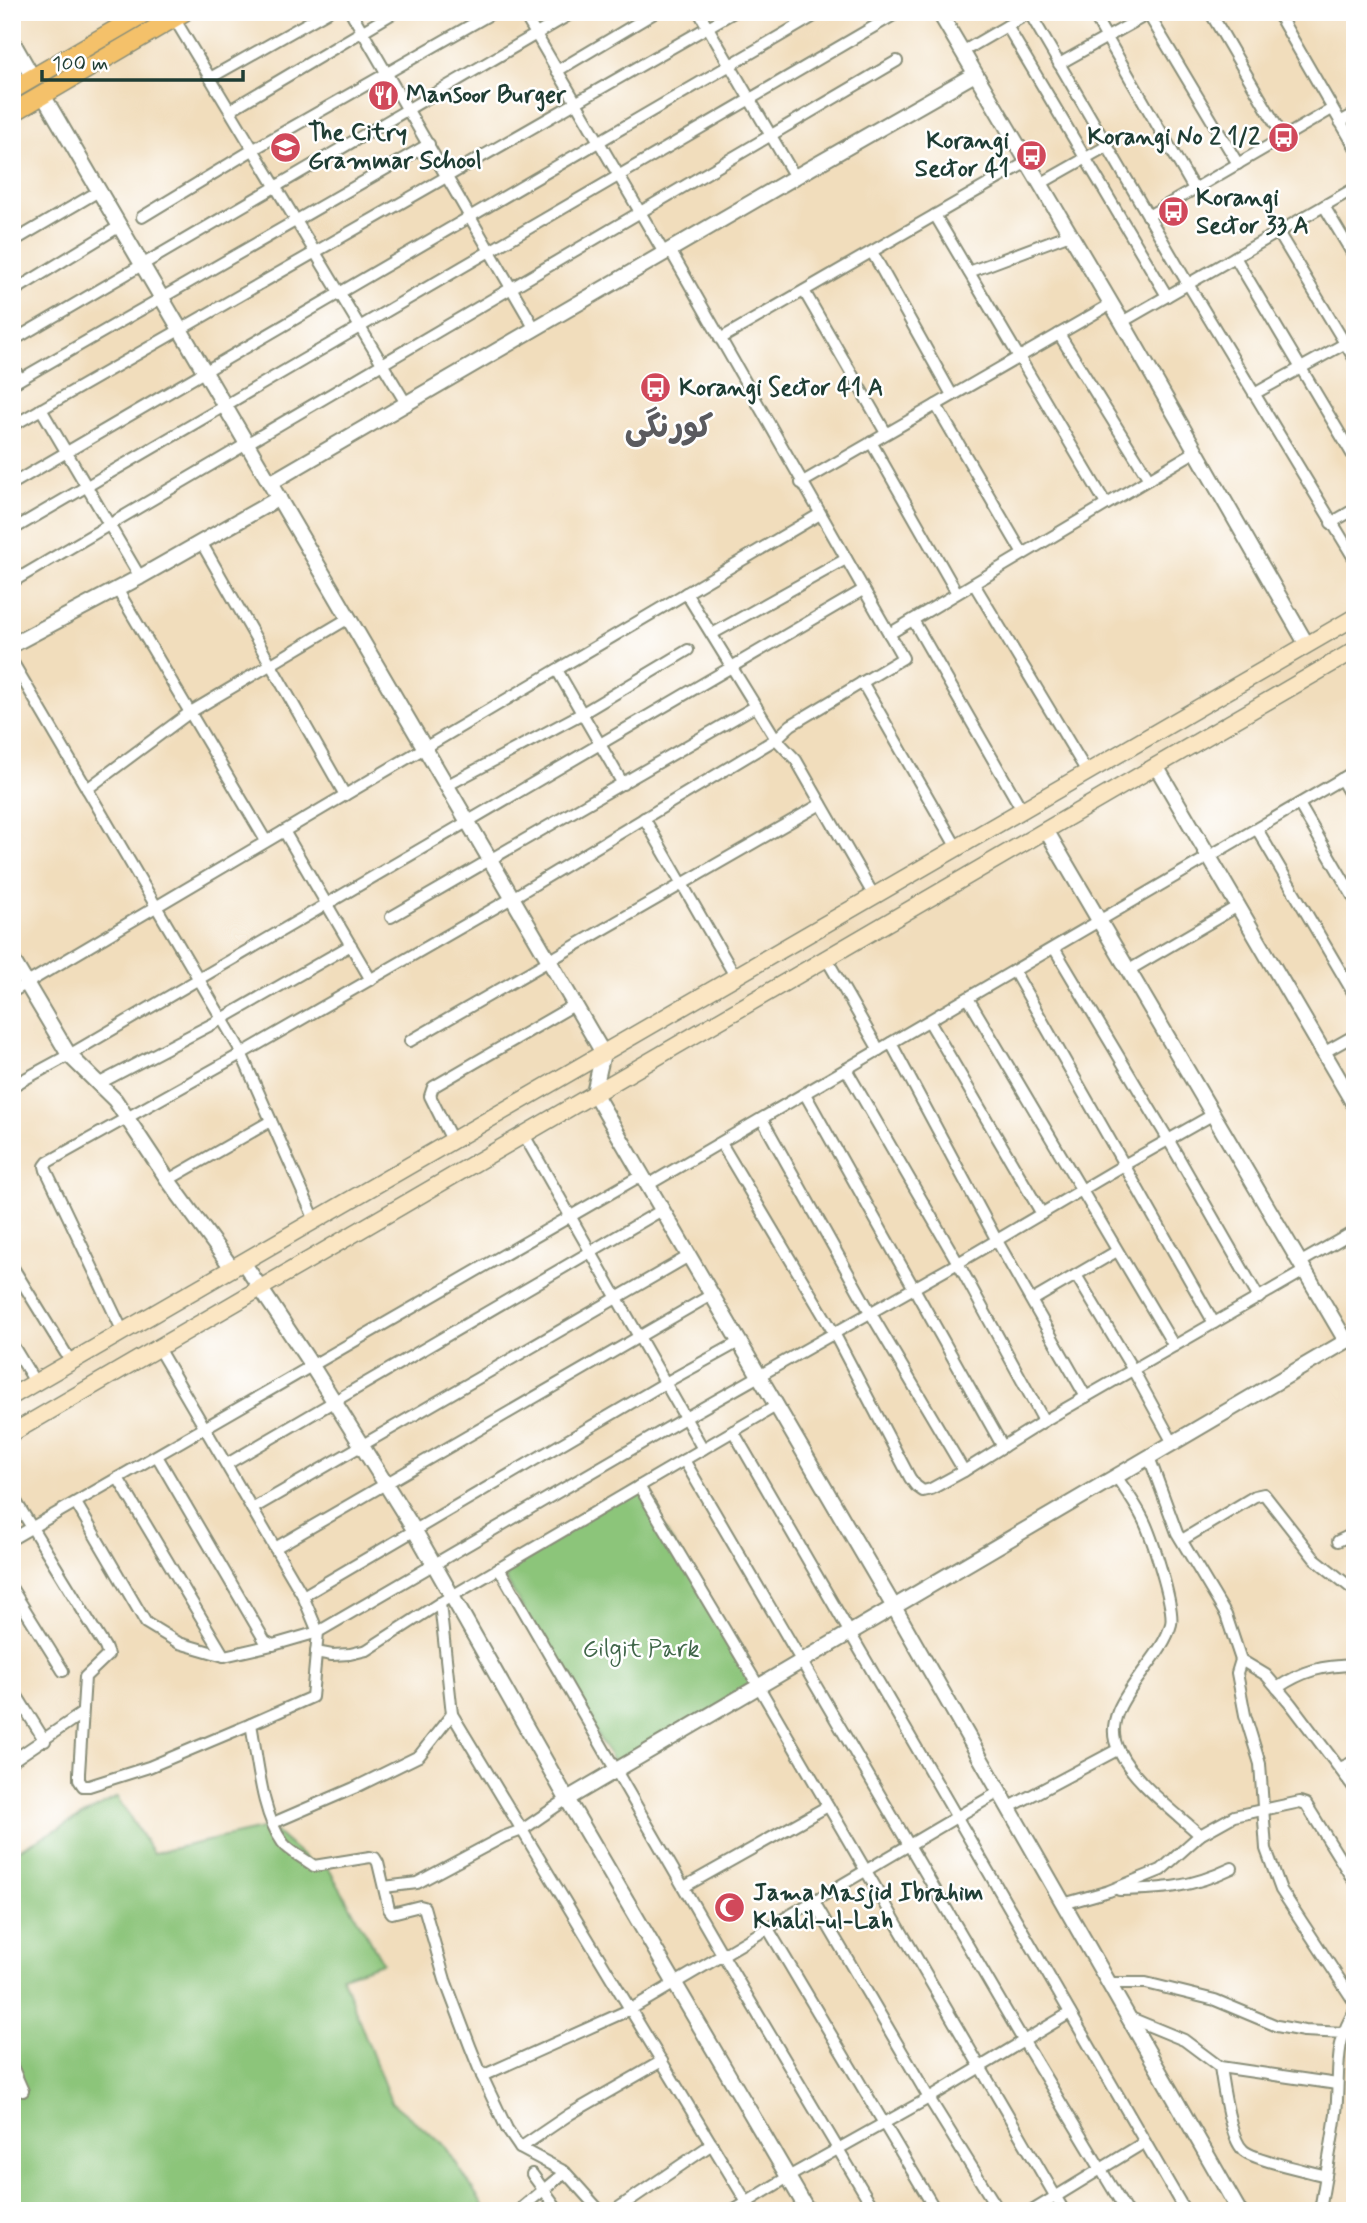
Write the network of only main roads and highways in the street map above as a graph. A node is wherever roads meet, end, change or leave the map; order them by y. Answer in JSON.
{"nodes":[{"id":1,"x":146,"y":12,"type":"edge"},
{"id":2,"x":179,"y":15,"type":"edge"},
{"id":3,"x":12,"y":90,"type":"edge"},
{"id":4,"x":12,"y":113,"type":"edge"},
{"id":5,"x":1355,"y":617,"type":"edge"},
{"id":6,"x":1355,"y":650,"type":"edge"},
{"id":7,"x":12,"y":1396,"type":"edge"},
{"id":8,"x":12,"y":1433,"type":"edge"}],
"edges":[{"from":1,"to":3,"type":"main road"},
{"from":2,"to":4,"type":"main road"},
{"from":5,"to":7,"type":"main road"},
{"from":6,"to":8,"type":"main road"}]}
